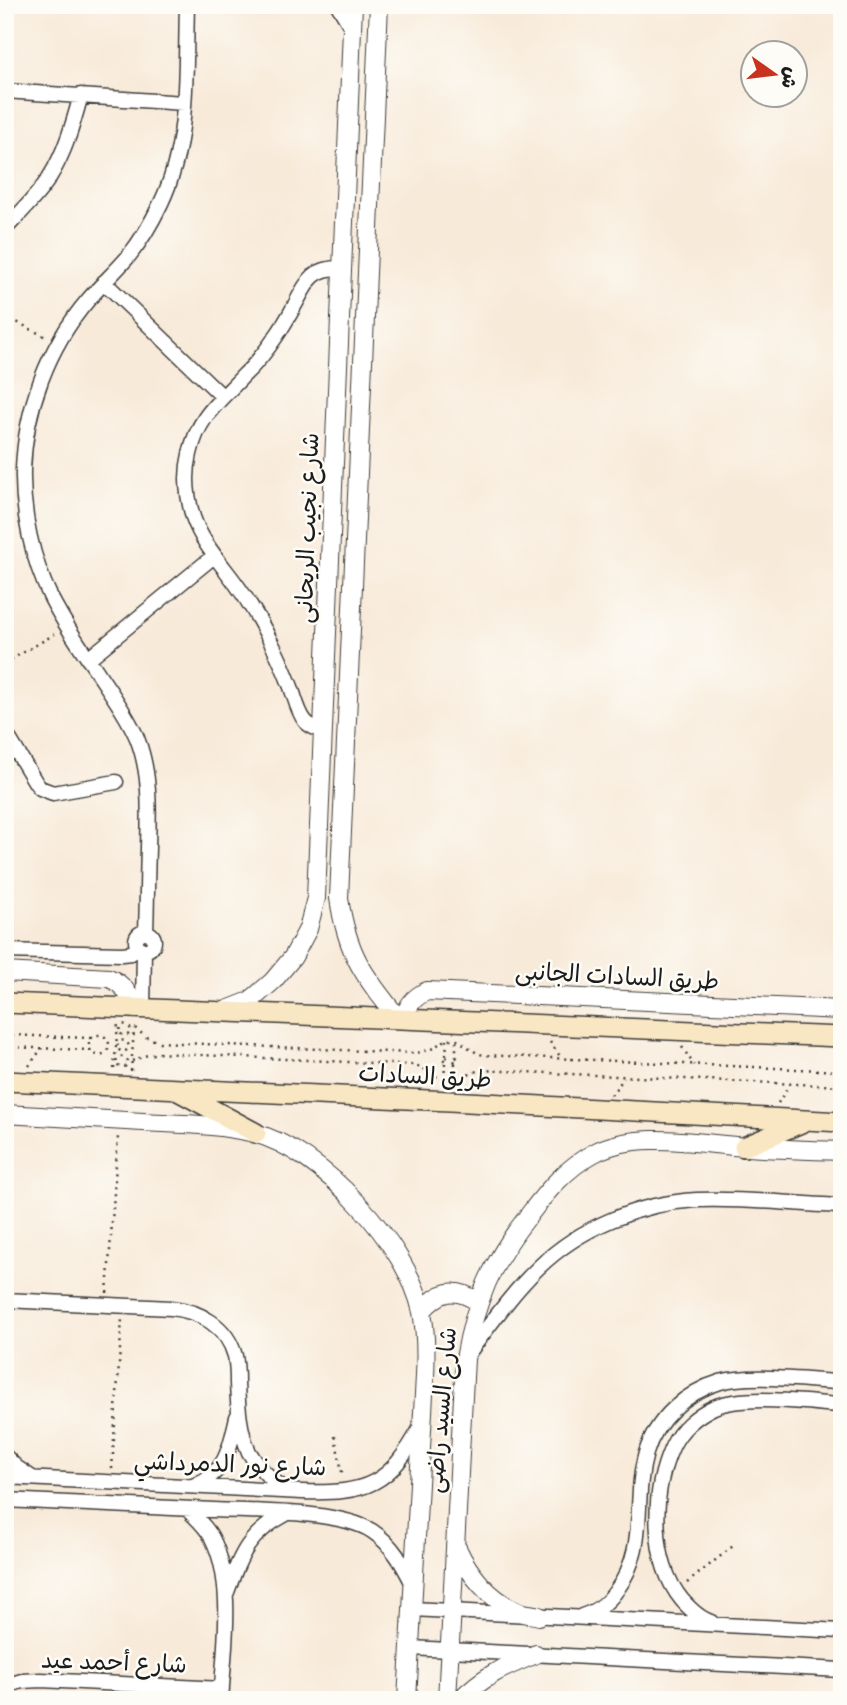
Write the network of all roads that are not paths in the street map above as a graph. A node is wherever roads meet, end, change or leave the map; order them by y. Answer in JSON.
{"nodes":[{"id":1,"x":187,"y":5,"type":"edge"},
{"id":2,"x":338,"y":5,"type":"edge"},
{"id":3,"x":353,"y":5,"type":"edge"},
{"id":4,"x":379,"y":5,"type":"edge"},
{"id":5,"x":352,"y":28,"type":"junction"},
{"id":6,"x":5,"y":91,"type":"edge"},
{"id":7,"x":81,"y":95,"type":"junction"},
{"id":8,"x":184,"y":103,"type":"junction"},
{"id":9,"x":5,"y":229,"type":"edge"},
{"id":10,"x":342,"y":268,"type":"junction"},
{"id":11,"x":104,"y":282,"type":"junction"},
{"id":12,"x":340,"y":328,"type":"junction"},
{"id":13,"x":364,"y":329,"type":"junction"},
{"id":14,"x":222,"y":396,"type":"junction"},
{"id":15,"x":214,"y":555,"type":"junction"},
{"id":16,"x":88,"y":659,"type":"junction"},
{"id":17,"x":323,"y":731,"type":"junction"},
{"id":18,"x":5,"y":732,"type":"edge"},
{"id":19,"x":116,"y":782,"type":"dead end"},
{"id":20,"x":316,"y":898,"type":"junction"},
{"id":21,"x":339,"y":898,"type":"junction"},
{"id":22,"x":141,"y":949,"type":"junction"},
{"id":23,"x":5,"y":951,"type":"edge"},
{"id":24,"x":5,"y":972,"type":"edge"},
{"id":25,"x":5,"y":1003,"type":"edge"},
{"id":26,"x":842,"y":1010,"type":"edge"},
{"id":27,"x":222,"y":1012,"type":"junction"},
{"id":28,"x":137,"y":1017,"type":"junction"},
{"id":29,"x":402,"y":1018,"type":"junction"},
{"id":30,"x":842,"y":1037,"type":"edge"},
{"id":31,"x":5,"y":1081,"type":"edge"},
{"id":32,"x":174,"y":1088,"type":"junction"},
{"id":33,"x":5,"y":1114,"type":"edge"},
{"id":34,"x":807,"y":1120,"type":"junction"},
{"id":35,"x":842,"y":1122,"type":"edge"},
{"id":36,"x":256,"y":1133,"type":"junction"},
{"id":37,"x":744,"y":1147,"type":"junction"},
{"id":38,"x":842,"y":1151,"type":"edge"},
{"id":39,"x":842,"y":1206,"type":"edge"},
{"id":40,"x":5,"y":1300,"type":"edge"},
{"id":41,"x":478,"y":1302,"type":"junction"},
{"id":42,"x":422,"y":1311,"type":"junction"},
{"id":43,"x":464,"y":1359,"type":"junction"},
{"id":44,"x":842,"y":1382,"type":"edge"},
{"id":45,"x":842,"y":1405,"type":"edge"},
{"id":46,"x":238,"y":1412,"type":"junction"},
{"id":47,"x":423,"y":1423,"type":"junction"},
{"id":48,"x":5,"y":1456,"type":"edge"},
{"id":49,"x":5,"y":1477,"type":"edge"},
{"id":50,"x":33,"y":1478,"type":"junction"},
{"id":51,"x":193,"y":1486,"type":"junction"},
{"id":52,"x":226,"y":1488,"type":"junction"},
{"id":53,"x":287,"y":1491,"type":"junction"},
{"id":54,"x":302,"y":1492,"type":"junction"},
{"id":55,"x":5,"y":1500,"type":"edge"},
{"id":56,"x":187,"y":1509,"type":"junction"},
{"id":57,"x":224,"y":1511,"type":"junction"},
{"id":58,"x":294,"y":1514,"type":"junction"},
{"id":59,"x":455,"y":1544,"type":"junction"},
{"id":60,"x":414,"y":1587,"type":"junction"},
{"id":61,"x":227,"y":1594,"type":"junction"},
{"id":62,"x":412,"y":1609,"type":"junction"},
{"id":63,"x":450,"y":1611,"type":"junction"},
{"id":64,"x":539,"y":1616,"type":"junction"},
{"id":65,"x":577,"y":1617,"type":"junction"},
{"id":66,"x":723,"y":1625,"type":"junction"},
{"id":67,"x":842,"y":1631,"type":"edge"},
{"id":68,"x":410,"y":1648,"type":"junction"},
{"id":69,"x":449,"y":1650,"type":"junction"},
{"id":70,"x":536,"y":1654,"type":"junction"},
{"id":71,"x":842,"y":1670,"type":"edge"},
{"id":72,"x":5,"y":1686,"type":"edge"},
{"id":73,"x":221,"y":1694,"type":"edge"},
{"id":74,"x":407,"y":1700,"type":"edge"},
{"id":75,"x":447,"y":1700,"type":"edge"},
{"id":76,"x":460,"y":1700,"type":"edge"}],
"edges":[{"from":1,"to":8,"type":"street"},
{"from":2,"to":5,"type":"street"},
{"from":3,"to":5,"type":"street","name":"شارع نجيب الريحانى"},
{"from":4,"to":13,"type":"street","name":"شارع نجيب الريحانى"},
{"from":5,"to":10,"type":"street","name":"شارع نجيب الريحانى"},
{"from":6,"to":7,"type":"street"},
{"from":7,"to":8,"type":"street"},
{"from":7,"to":9,"type":"street"},
{"from":8,"to":11,"type":"street"},
{"from":10,"to":12,"type":"street","name":"شارع نجيب الريحانى"},
{"from":10,"to":14,"type":"street"},
{"from":11,"to":14,"type":"street"},
{"from":11,"to":16,"type":"street"},
{"from":12,"to":13,"type":"street"},
{"from":12,"to":17,"type":"street","name":"شارع نجيب الريحانى"},
{"from":13,"to":21,"type":"street","name":"شارع نجيب الريحانى"},
{"from":14,"to":15,"type":"street"},
{"from":15,"to":16,"type":"street"},
{"from":15,"to":17,"type":"street"},
{"from":16,"to":22,"type":"street"},
{"from":17,"to":20,"type":"street","name":"شارع نجيب الريحانى"},
{"from":18,"to":19,"type":"street"},
{"from":20,"to":21,"type":"street"},
{"from":20,"to":27,"type":"street","name":"شارع نجيب الريحانى"},
{"from":21,"to":29,"type":"street","name":"شارع نجيب الريحانى"},
{"from":22,"to":23,"type":"street"},
{"from":22,"to":28,"type":"street"},
{"from":24,"to":28,"type":"street"},
{"from":25,"to":28,"type":"main road"},
{"from":26,"to":29,"type":"street","name":"طريق السادات الجانبى"},
{"from":27,"to":28,"type":"main road"},
{"from":27,"to":29,"type":"main road"},
{"from":29,"to":30,"type":"main road"},
{"from":31,"to":32,"type":"main road","name":"طريق السادات"},
{"from":32,"to":34,"type":"main road","name":"طريق السادات"},
{"from":32,"to":36,"type":"main road"},
{"from":33,"to":36,"type":"street"},
{"from":34,"to":35,"type":"main road","name":"طريق السادات"},
{"from":34,"to":37,"type":"main road"},
{"from":36,"to":42,"type":"street","name":"شارع السيد راضى"},
{"from":37,"to":38,"type":"street"},
{"from":37,"to":41,"type":"street","name":"شارع السيد راضى"},
{"from":39,"to":43,"type":"street"},
{"from":40,"to":46,"type":"street"},
{"from":41,"to":42,"type":"street"},
{"from":41,"to":43,"type":"street","name":"شارع السيد راضى"},
{"from":42,"to":47,"type":"street","name":"شارع السيد راضى"},
{"from":43,"to":59,"type":"street","name":"شارع السيد راضى"},
{"from":44,"to":65,"type":"street"},
{"from":45,"to":66,"type":"street"},
{"from":46,"to":51,"type":"street"},
{"from":46,"to":53,"type":"street"},
{"from":47,"to":54,"type":"street","name":"شارع نور الدمرداشي"},
{"from":47,"to":60,"type":"street","name":"شارع السيد راضى"},
{"from":48,"to":50,"type":"street"},
{"from":49,"to":50,"type":"street","name":"شارع نور الدمرداشي"},
{"from":50,"to":51,"type":"street","name":"شارع نور الدمرداشي"},
{"from":51,"to":52,"type":"street","name":"شارع نور الدمرداشي"},
{"from":52,"to":53,"type":"street","name":"شارع نور الدمرداشي"},
{"from":52,"to":57,"type":"street"},
{"from":53,"to":54,"type":"street","name":"شارع نور الدمرداشي"},
{"from":54,"to":58,"type":"street"},
{"from":55,"to":56,"type":"street","name":"شارع نور الدمرداشي"},
{"from":56,"to":57,"type":"street","name":"شارع نور الدمرداشي"},
{"from":56,"to":61,"type":"street"},
{"from":57,"to":58,"type":"street","name":"شارع نور الدمرداشي"},
{"from":58,"to":60,"type":"street","name":"شارع نور الدمرداشي"},
{"from":58,"to":61,"type":"street"},
{"from":59,"to":63,"type":"street","name":"شارع السيد راضى"},
{"from":59,"to":64,"type":"street"},
{"from":60,"to":62,"type":"street","name":"شارع السيد راضى"},
{"from":61,"to":73,"type":"street"},
{"from":62,"to":63,"type":"street"},
{"from":62,"to":68,"type":"street","name":"شارع السيد راضى"},
{"from":63,"to":64,"type":"street"},
{"from":63,"to":69,"type":"street","name":"شارع السيد راضى"},
{"from":64,"to":65,"type":"street"},
{"from":65,"to":66,"type":"street"},
{"from":66,"to":67,"type":"street"},
{"from":68,"to":69,"type":"street"},
{"from":68,"to":74,"type":"street","name":"شارع السيد راضى"},
{"from":69,"to":70,"type":"street"},
{"from":69,"to":75,"type":"street","name":"شارع السيد راضى"},
{"from":70,"to":71,"type":"street"},
{"from":70,"to":76,"type":"street"},
{"from":72,"to":73,"type":"street","name":"شارع أحمد عيد"}]}
